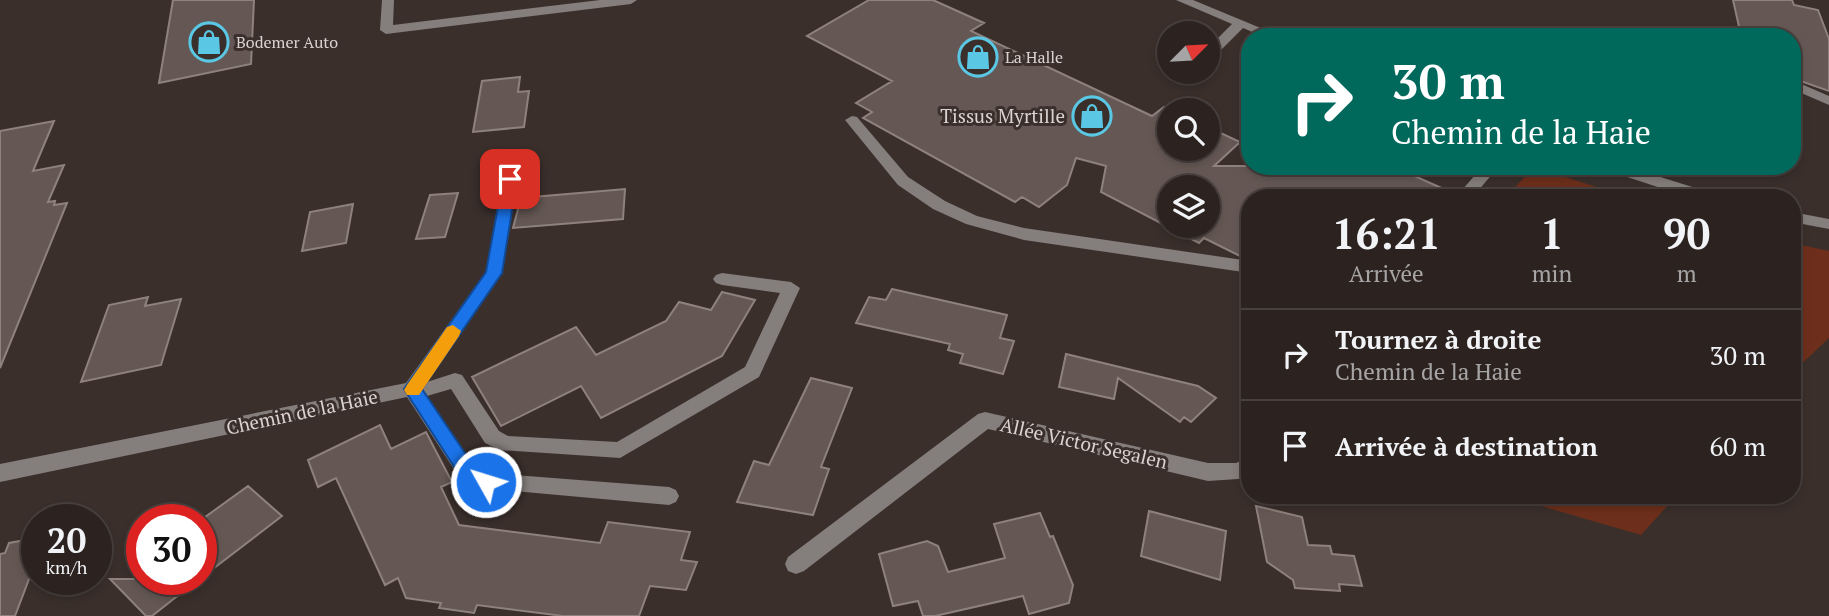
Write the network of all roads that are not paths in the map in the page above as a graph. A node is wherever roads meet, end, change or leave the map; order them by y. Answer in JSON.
{"nodes":[{"id":1,"x":388,"y":0,"type":"edge"},
{"id":2,"x":631,"y":0,"type":"edge"},
{"id":3,"x":1182,"y":0,"type":"edge"},
{"id":4,"x":1241,"y":23,"type":"junction"},
{"id":5,"x":1254,"y":28,"type":"edge"},
{"id":6,"x":1220,"y":43,"type":"edge"},
{"id":7,"x":1801,"y":88,"type":"edge"},
{"id":8,"x":1829,"y":101,"type":"edge"},
{"id":9,"x":852,"y":120,"type":"dead end"},
{"id":10,"x":1484,"y":175,"type":"edge"},
{"id":11,"x":1636,"y":175,"type":"edge"},
{"id":12,"x":510,"y":179,"type":"dead end"},
{"id":13,"x":1471,"y":189,"type":"edge"},
{"id":14,"x":1681,"y":189,"type":"edge"},
{"id":15,"x":1801,"y":219,"type":"edge"},
{"id":16,"x":1829,"y":225,"type":"edge"},
{"id":17,"x":1241,"y":266,"type":"edge"},
{"id":18,"x":722,"y":279,"type":"dead end"},
{"id":19,"x":414,"y":391,"type":"junction"},
{"id":20,"x":1241,"y":470,"type":"edge"},
{"id":21,"x":0,"y":473,"type":"edge"},
{"id":22,"x":669,"y":496,"type":"dead end"},
{"id":23,"x":796,"y":564,"type":"dead end"}],
"edges":[{"from":1,"to":2,"type":"street"},
{"from":3,"to":4,"type":"street"},
{"from":4,"to":5,"type":"street"},
{"from":4,"to":6,"type":"street"},
{"from":7,"to":8,"type":"street"},
{"from":9,"to":17,"type":"street"},
{"from":10,"to":13,"type":"street"},
{"from":11,"to":14,"type":"street"},
{"from":12,"to":19,"type":"street"},
{"from":15,"to":16,"type":"street"},
{"from":18,"to":19,"type":"street","name":"Chemin de la Haie"},
{"from":19,"to":21,"type":"street","name":"Chemin de la Haie"},
{"from":19,"to":22,"type":"street"},
{"from":20,"to":23,"type":"street","name":"Allée Victor Segalen"}]}
